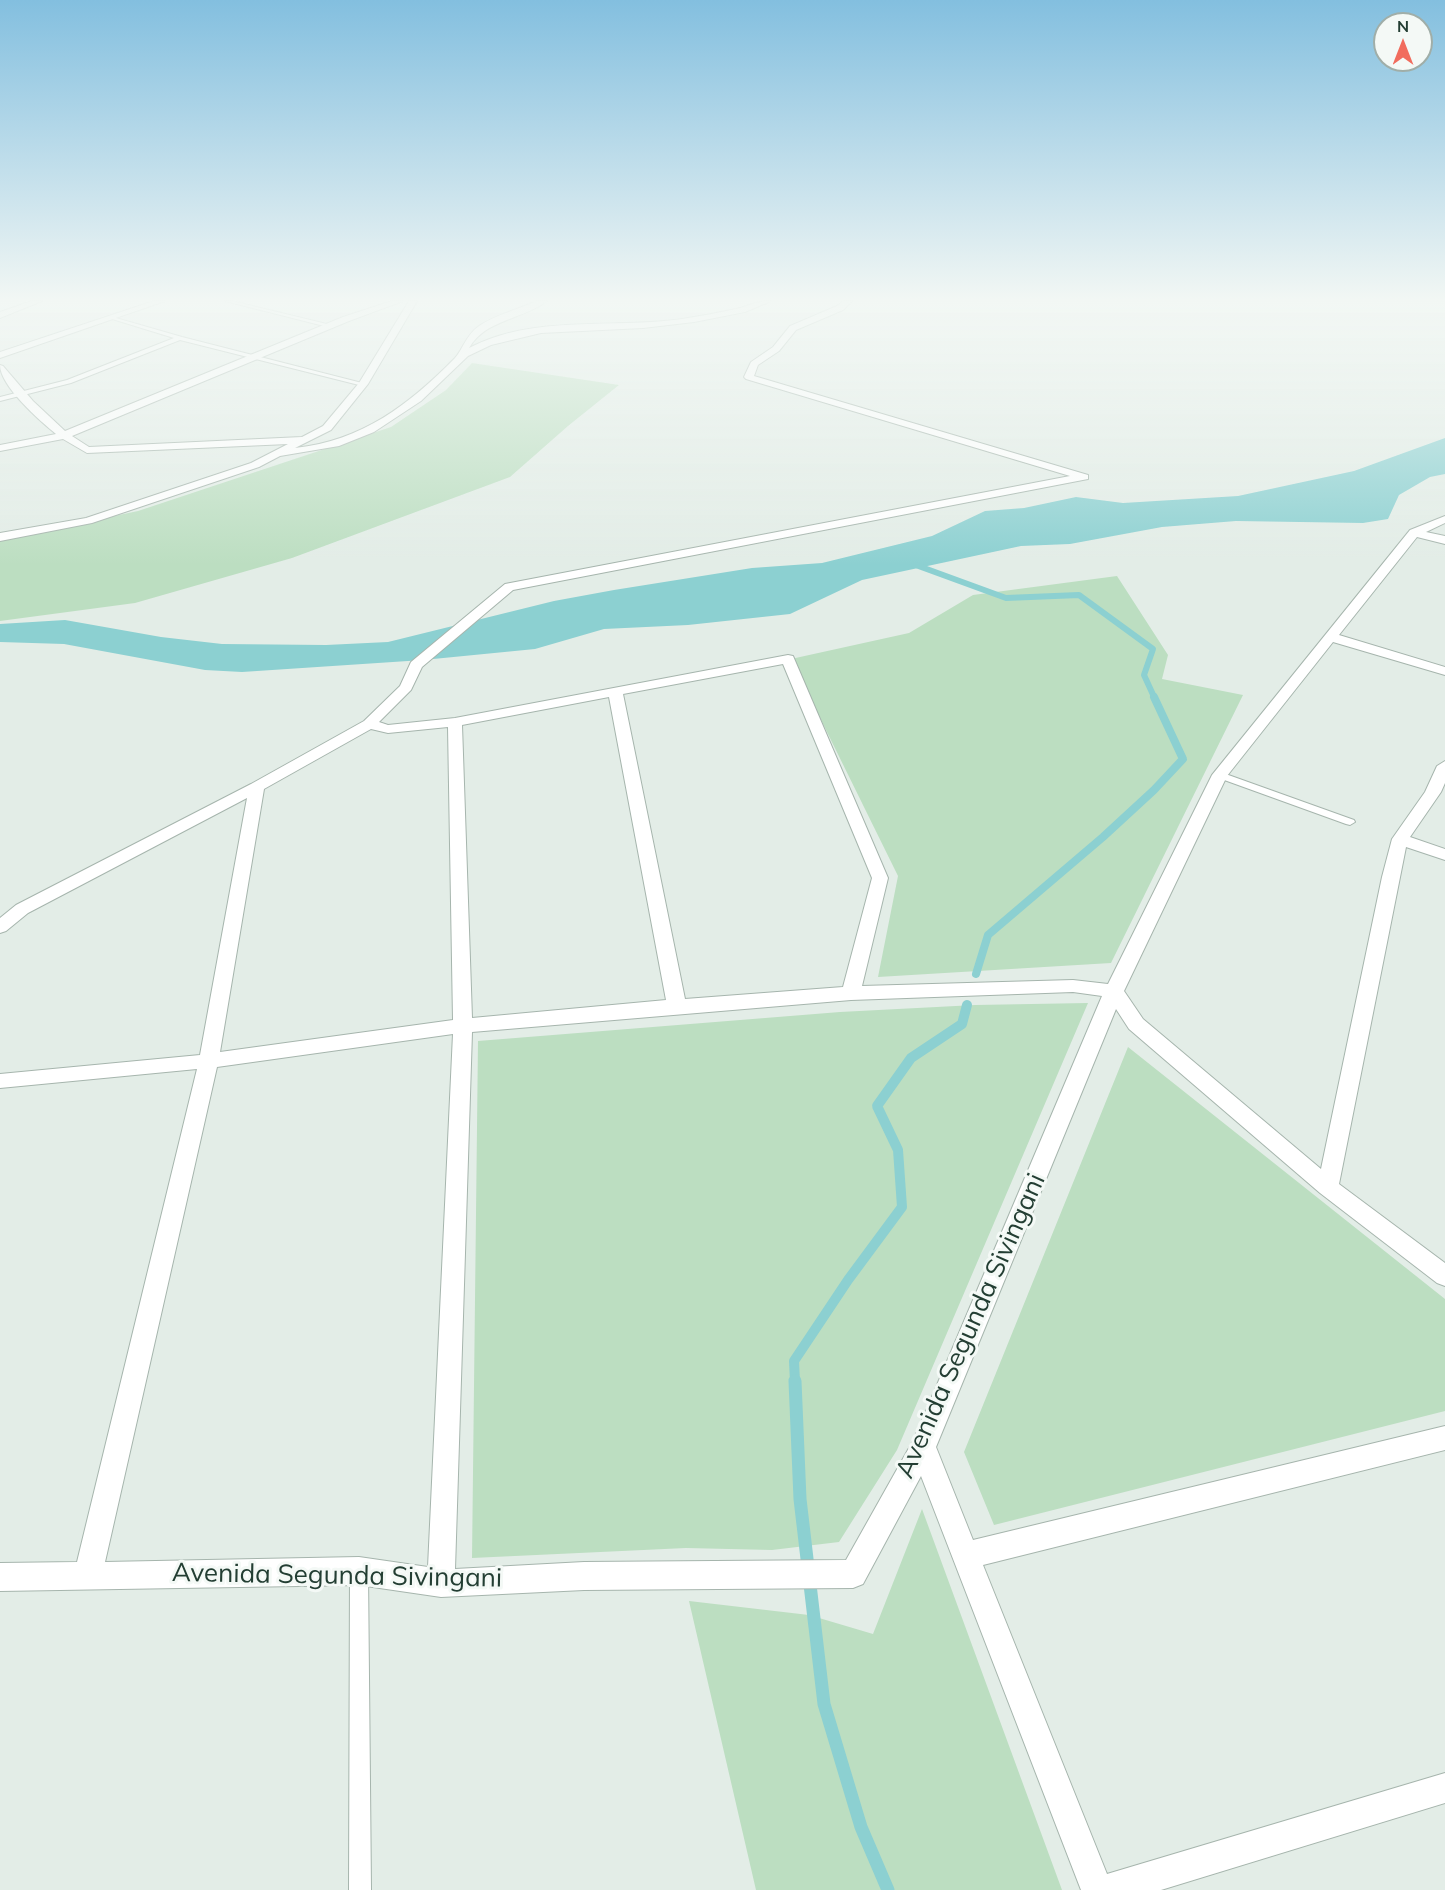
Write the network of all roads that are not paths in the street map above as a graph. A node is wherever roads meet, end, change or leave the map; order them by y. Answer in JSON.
{"nodes":[{"id":1,"x":17,"y":389,"type":"edge"},
{"id":2,"x":41,"y":389,"type":"edge"},
{"id":3,"x":177,"y":389,"type":"edge"},
{"id":4,"x":359,"y":389,"type":"edge"},
{"id":5,"x":427,"y":389,"type":"edge"},
{"id":6,"x":790,"y":389,"type":"edge"},
{"id":7,"x":22,"y":396,"type":"junction"},
{"id":8,"x":0,"y":399,"type":"edge"},
{"id":9,"x":62,"y":436,"type":"junction"},
{"id":10,"x":307,"y":439,"type":"junction"},
{"id":11,"x":0,"y":448,"type":"edge"},
{"id":12,"x":280,"y":453,"type":"junction"},
{"id":13,"x":1445,"y":519,"type":"edge"},
{"id":14,"x":1414,"y":533,"type":"junction"},
{"id":15,"x":0,"y":537,"type":"edge"},
{"id":16,"x":1445,"y":540,"type":"edge"},
{"id":17,"x":1330,"y":637,"type":"junction"},
{"id":18,"x":1445,"y":671,"type":"edge"},
{"id":19,"x":615,"y":690,"type":"junction"},
{"id":20,"x":455,"y":722,"type":"junction"},
{"id":21,"x":369,"y":724,"type":"junction"},
{"id":22,"x":1445,"y":766,"type":"edge"},
{"id":23,"x":1220,"y":775,"type":"junction"},
{"id":24,"x":256,"y":787,"type":"junction"},
{"id":25,"x":1350,"y":822,"type":"dead end"},
{"id":26,"x":1400,"y":839,"type":"junction"},
{"id":27,"x":1445,"y":855,"type":"edge"},
{"id":28,"x":0,"y":927,"type":"edge"},
{"id":29,"x":1114,"y":991,"type":"junction"},
{"id":30,"x":851,"y":993,"type":"junction"},
{"id":31,"x":677,"y":1006,"type":"junction"},
{"id":32,"x":463,"y":1026,"type":"junction"},
{"id":33,"x":209,"y":1061,"type":"junction"},
{"id":34,"x":0,"y":1082,"type":"edge"},
{"id":35,"x":1328,"y":1187,"type":"junction"},
{"id":36,"x":1445,"y":1276,"type":"edge"},
{"id":37,"x":1445,"y":1438,"type":"edge"},
{"id":38,"x":923,"y":1448,"type":"junction"},
{"id":39,"x":964,"y":1556,"type":"junction"},
{"id":40,"x":358,"y":1571,"type":"junction"},
{"id":41,"x":88,"y":1574,"type":"junction"},
{"id":42,"x":0,"y":1577,"type":"edge"},
{"id":43,"x":441,"y":1583,"type":"junction"},
{"id":44,"x":1445,"y":1788,"type":"edge"},
{"id":45,"x":360,"y":1890,"type":"edge"},
{"id":46,"x":1097,"y":1890,"type":"edge"},
{"id":47,"x":1108,"y":1890,"type":"edge"}],
"edges":[{"from":1,"to":7,"type":"street"},
{"from":2,"to":7,"type":"lane"},
{"from":3,"to":9,"type":"street"},
{"from":4,"to":10,"type":"street"},
{"from":5,"to":12,"type":"street"},
{"from":6,"to":21,"type":"street"},
{"from":7,"to":8,"type":"lane"},
{"from":7,"to":9,"type":"street"},
{"from":9,"to":10,"type":"street"},
{"from":9,"to":11,"type":"street"},
{"from":10,"to":12,"type":"street"},
{"from":12,"to":15,"type":"street"},
{"from":13,"to":14,"type":"street","name":"Avenida Segunda Sivingani"},
{"from":14,"to":16,"type":"street"},
{"from":14,"to":17,"type":"street","name":"Avenida Segunda Sivingani"},
{"from":17,"to":18,"type":"street"},
{"from":17,"to":23,"type":"street","name":"Avenida Segunda Sivingani"},
{"from":19,"to":20,"type":"street"},
{"from":19,"to":30,"type":"street"},
{"from":19,"to":31,"type":"street"},
{"from":20,"to":21,"type":"street"},
{"from":20,"to":32,"type":"street"},
{"from":21,"to":24,"type":"street"},
{"from":22,"to":26,"type":"street"},
{"from":23,"to":25,"type":"lane"},
{"from":23,"to":29,"type":"street","name":"Avenida Segunda Sivingani"},
{"from":24,"to":28,"type":"street"},
{"from":24,"to":33,"type":"street"},
{"from":26,"to":27,"type":"street"},
{"from":26,"to":35,"type":"street"},
{"from":29,"to":30,"type":"street"},
{"from":29,"to":35,"type":"street"},
{"from":29,"to":38,"type":"street","name":"Avenida Segunda Sivingani"},
{"from":30,"to":31,"type":"street"},
{"from":31,"to":32,"type":"street"},
{"from":32,"to":33,"type":"street"},
{"from":32,"to":43,"type":"street"},
{"from":33,"to":34,"type":"street"},
{"from":33,"to":41,"type":"street"},
{"from":35,"to":36,"type":"street"},
{"from":37,"to":39,"type":"street"},
{"from":38,"to":39,"type":"street"},
{"from":38,"to":43,"type":"street","name":"Avenida Segunda Sivingani"},
{"from":39,"to":46,"type":"street"},
{"from":40,"to":41,"type":"street","name":"Avenida Segunda Sivingani"},
{"from":40,"to":43,"type":"street","name":"Avenida Segunda Sivingani"},
{"from":40,"to":45,"type":"lane"},
{"from":41,"to":42,"type":"street","name":"Avenida Segunda Sivingani"},
{"from":44,"to":47,"type":"street"}]}
